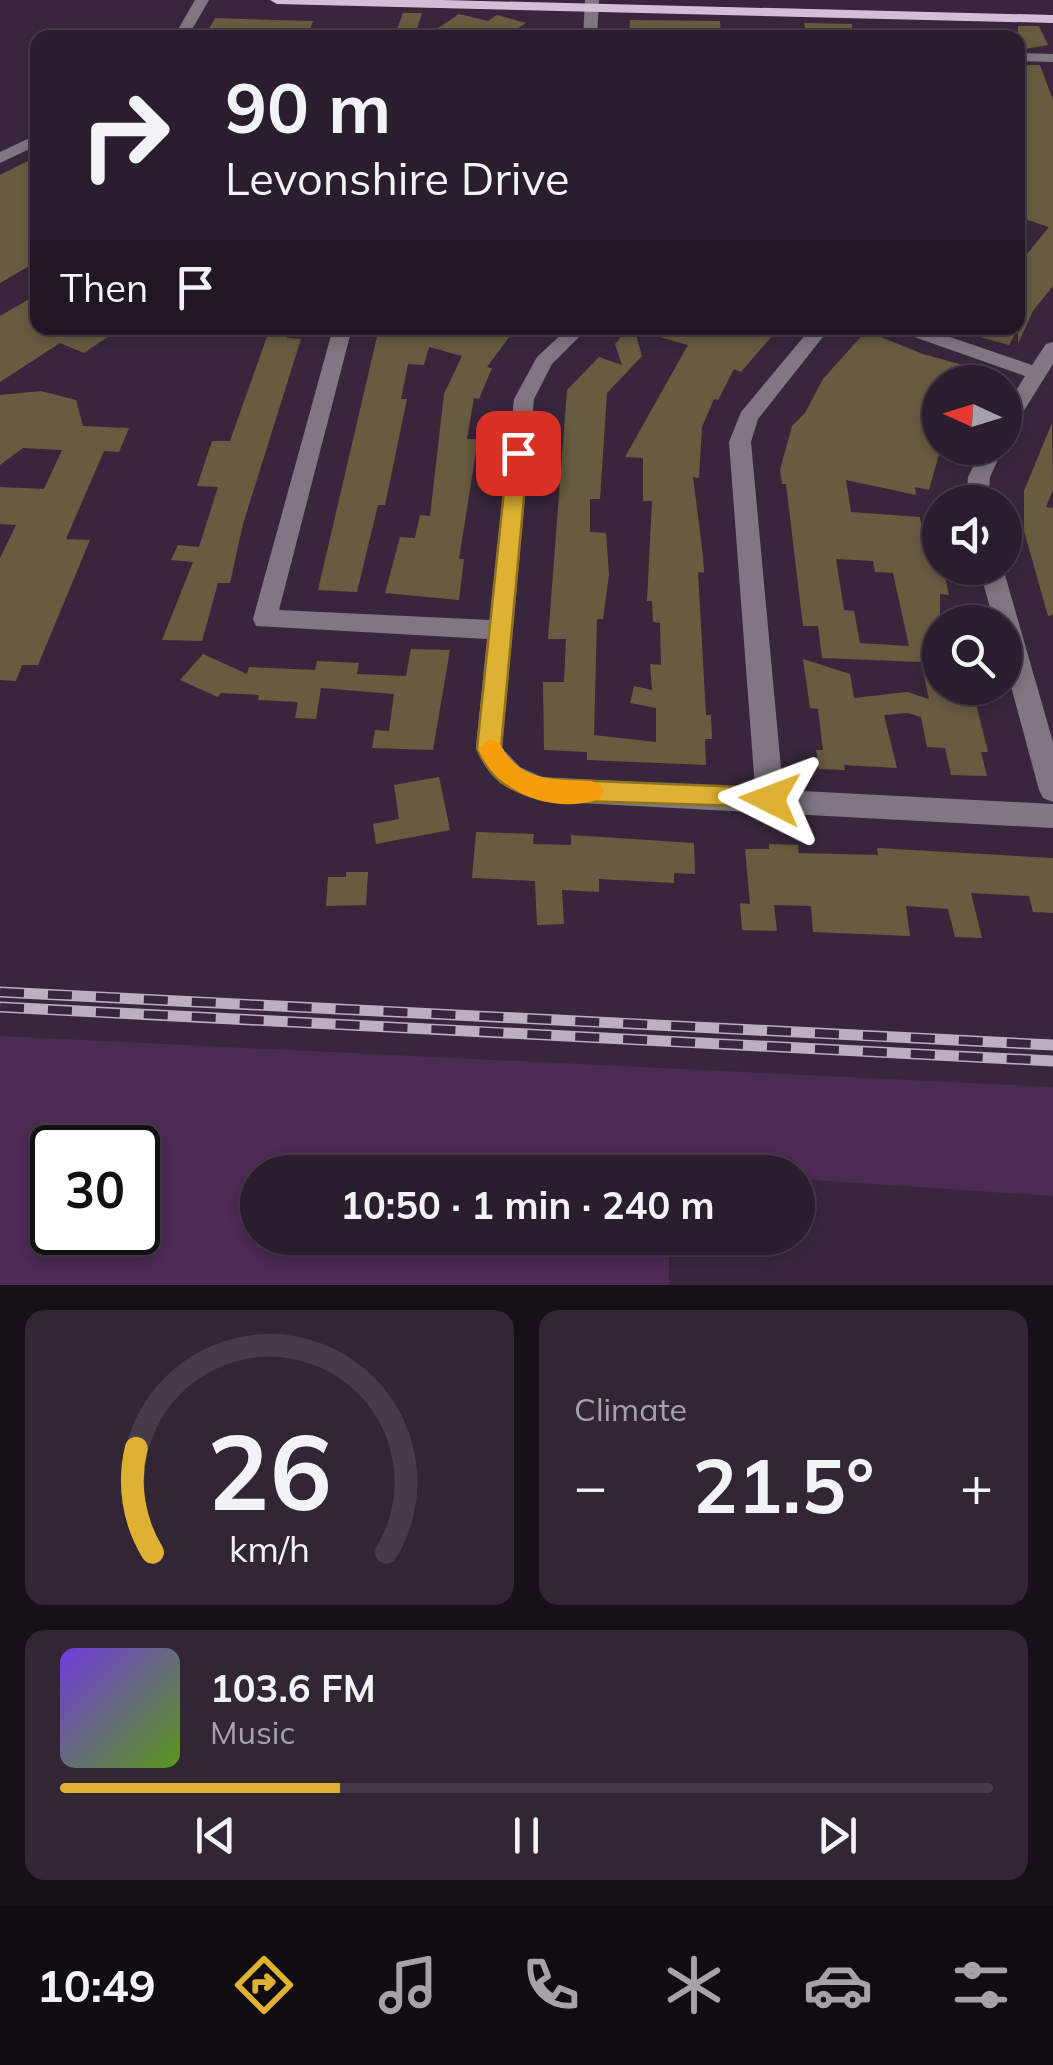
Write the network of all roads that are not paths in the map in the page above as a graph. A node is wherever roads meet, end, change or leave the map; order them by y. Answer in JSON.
{"nodes":[{"id":1,"x":202,"y":0,"type":"edge"},
{"id":2,"x":278,"y":0,"type":"edge"},
{"id":3,"x":321,"y":0,"type":"edge"},
{"id":4,"x":718,"y":0,"type":"edge"},
{"id":5,"x":592,"y":4,"type":"edge"},
{"id":6,"x":745,"y":6,"type":"edge"},
{"id":7,"x":1053,"y":8,"type":"edge"},
{"id":8,"x":878,"y":9,"type":"junction"},
{"id":9,"x":1053,"y":19,"type":"edge"},
{"id":10,"x":185,"y":30,"type":"edge"},
{"id":11,"x":590,"y":30,"type":"edge"},
{"id":12,"x":1025,"y":57,"type":"edge"},
{"id":13,"x":1053,"y":58,"type":"edge"},
{"id":14,"x":30,"y":143,"type":"edge"},
{"id":15,"x":0,"y":158,"type":"edge"},
{"id":16,"x":340,"y":335,"type":"edge"},
{"id":17,"x":572,"y":335,"type":"edge"},
{"id":18,"x":815,"y":335,"type":"edge"},
{"id":19,"x":927,"y":335,"type":"edge"},
{"id":20,"x":1053,"y":348,"type":"edge"},
{"id":21,"x":1036,"y":373,"type":"junction"},
{"id":22,"x":1022,"y":396,"type":"edge"},
{"id":23,"x":996,"y":585,"type":"edge"},
{"id":24,"x":501,"y":630,"type":"junction"},
{"id":25,"x":1053,"y":790,"type":"edge"},
{"id":26,"x":770,"y":799,"type":"junction"},
{"id":27,"x":1053,"y":816,"type":"edge"}],
"edges":[{"from":1,"to":10,"type":"street"},
{"from":2,"to":3,"type":"main road"},
{"from":3,"to":5,"type":"main road"},
{"from":4,"to":6,"type":"main road"},
{"from":5,"to":6,"type":"main road"},
{"from":5,"to":11,"type":"street"},
{"from":6,"to":8,"type":"main road"},
{"from":7,"to":8,"type":"main road"},
{"from":8,"to":9,"type":"main road"},
{"from":12,"to":13,"type":"street"},
{"from":14,"to":15,"type":"street"},
{"from":16,"to":24,"type":"street"},
{"from":17,"to":24,"type":"street"},
{"from":18,"to":26,"type":"street"},
{"from":19,"to":21,"type":"street"},
{"from":20,"to":21,"type":"street"},
{"from":21,"to":22,"type":"street"},
{"from":23,"to":25,"type":"street"},
{"from":24,"to":26,"type":"street"},
{"from":26,"to":27,"type":"street"}]}
